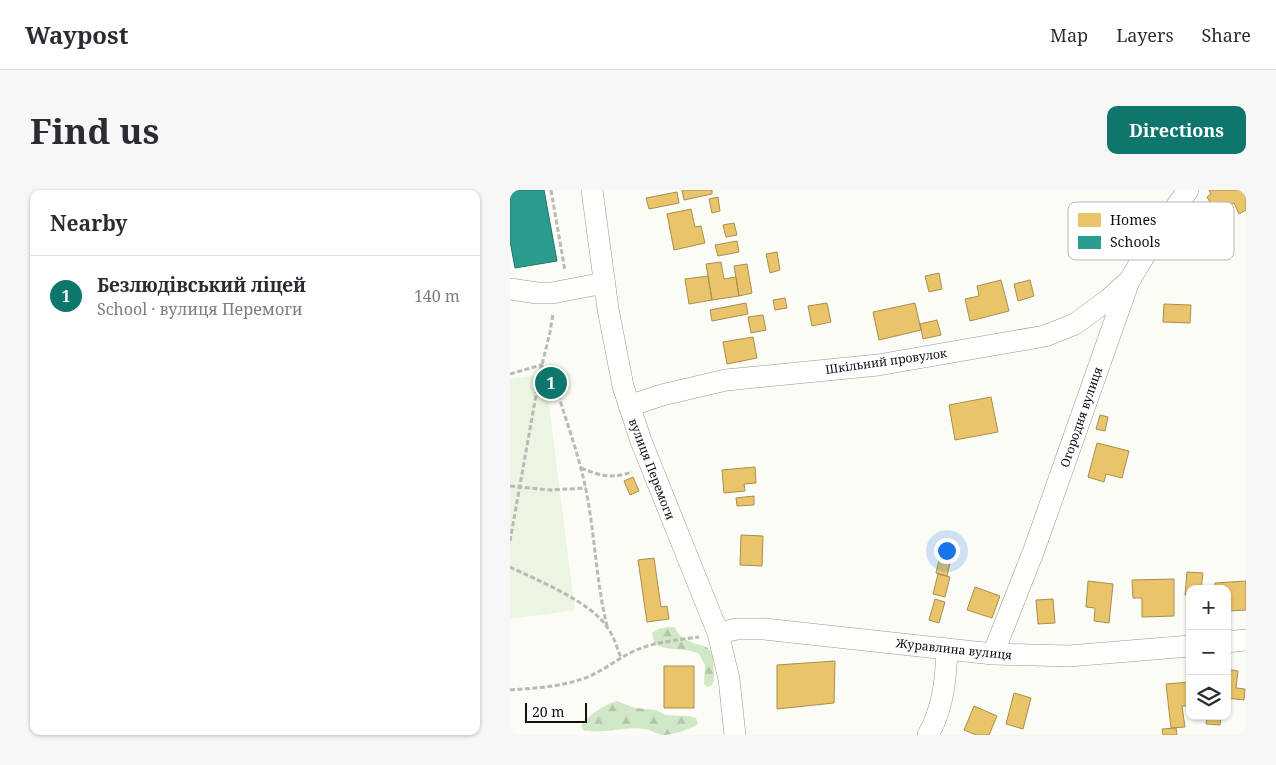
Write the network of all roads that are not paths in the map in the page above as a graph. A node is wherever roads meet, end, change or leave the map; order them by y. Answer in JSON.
{"nodes":[{"id":1,"x":592,"y":190,"type":"edge"},
{"id":2,"x":1188,"y":190,"type":"edge"},
{"id":3,"x":1179,"y":202,"type":"edge"},
{"id":4,"x":1141,"y":260,"type":"edge"},
{"id":5,"x":1128,"y":281,"type":"junction"},
{"id":6,"x":604,"y":283,"type":"junction"},
{"id":7,"x":510,"y":289,"type":"edge"},
{"id":8,"x":629,"y":406,"type":"junction"},
{"id":9,"x":718,"y":633,"type":"junction"},
{"id":10,"x":1246,"y":640,"type":"edge"},
{"id":11,"x":1231,"y":642,"type":"edge"},
{"id":12,"x":1186,"y":646,"type":"edge"},
{"id":13,"x":947,"y":649,"type":"junction"},
{"id":14,"x":993,"y":654,"type":"junction"},
{"id":15,"x":732,"y":734,"type":"edge"},
{"id":16,"x":928,"y":735,"type":"edge"}],
"edges":[{"from":1,"to":6,"type":"street","name":"вулиця Перемоги"},
{"from":2,"to":3,"type":"street","name":"Огородня вулиця"},
{"from":4,"to":5,"type":"street","name":"Огородня вулиця"},
{"from":5,"to":8,"type":"street","name":"Шкільний провулок"},
{"from":5,"to":14,"type":"street","name":"Огородня вулиця"},
{"from":6,"to":7,"type":"street"},
{"from":6,"to":8,"type":"street","name":"вулиця Перемоги"},
{"from":8,"to":9,"type":"street","name":"вулиця Перемоги"},
{"from":9,"to":13,"type":"street","name":"Журавлина вулиця"},
{"from":9,"to":15,"type":"street","name":"вулиця Перемоги"},
{"from":10,"to":11,"type":"street"},
{"from":12,"to":14,"type":"street","name":"Журавлина вулиця"},
{"from":13,"to":14,"type":"street","name":"Журавлина вулиця"},
{"from":13,"to":16,"type":"street"}]}
